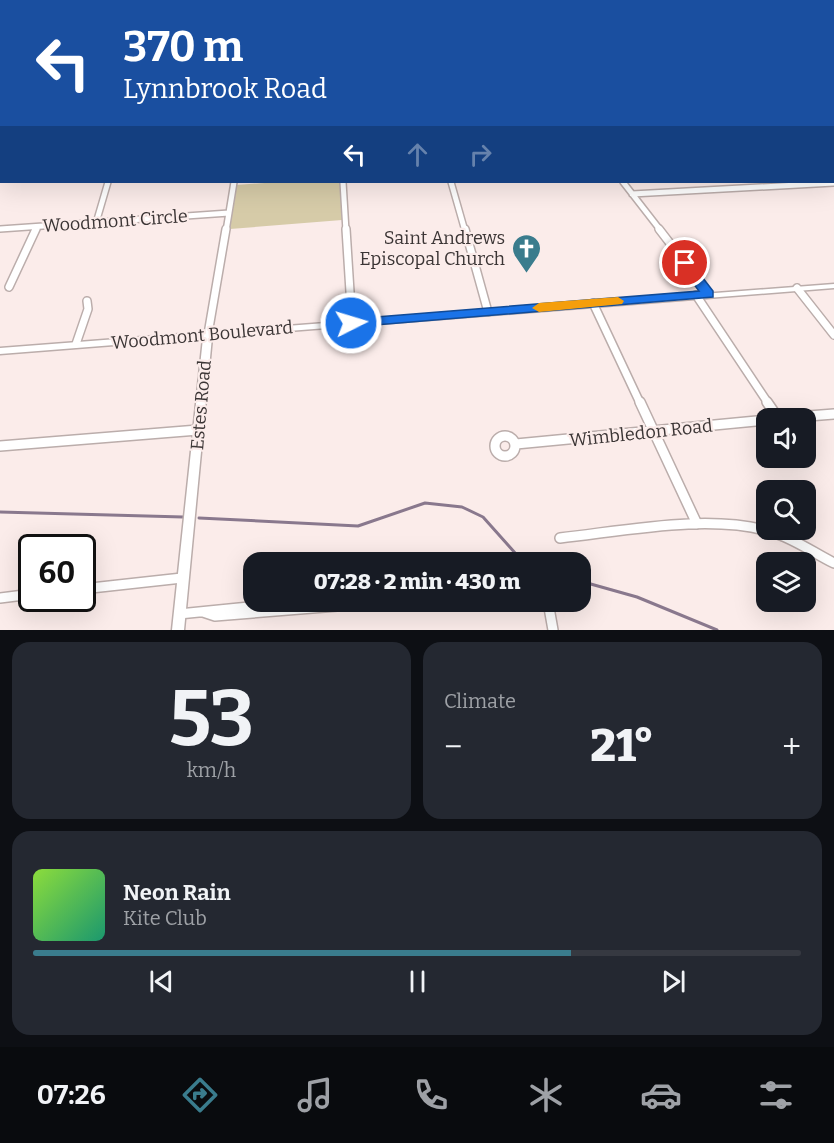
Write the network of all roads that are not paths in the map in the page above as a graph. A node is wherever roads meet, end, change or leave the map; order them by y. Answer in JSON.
{"nodes":[{"id":1,"x":108,"y":183,"type":"edge"},
{"id":2,"x":234,"y":183,"type":"edge"},
{"id":3,"x":343,"y":183,"type":"edge"},
{"id":4,"x":451,"y":183,"type":"edge"},
{"id":5,"x":624,"y":183,"type":"edge"},
{"id":6,"x":834,"y":183,"type":"edge"},
{"id":7,"x":632,"y":194,"type":"junction"},
{"id":8,"x":229,"y":213,"type":"junction"},
{"id":9,"x":96,"y":223,"type":"junction"},
{"id":10,"x":38,"y":226,"type":"junction"},
{"id":11,"x":0,"y":229,"type":"edge"},
{"id":12,"x":834,"y":286,"type":"edge"},
{"id":13,"x":9,"y":287,"type":"dead end"},
{"id":14,"x":797,"y":288,"type":"junction"},
{"id":15,"x":709,"y":294,"type":"junction"},
{"id":16,"x":696,"y":295,"type":"junction"},
{"id":17,"x":87,"y":301,"type":"dead end"},
{"id":18,"x":593,"y":303,"type":"junction"},
{"id":19,"x":488,"y":312,"type":"junction"},
{"id":20,"x":351,"y":323,"type":"junction"},
{"id":21,"x":208,"y":334,"type":"junction"},
{"id":22,"x":834,"y":335,"type":"edge"},
{"id":23,"x":76,"y":345,"type":"junction"},
{"id":24,"x":0,"y":351,"type":"edge"},
{"id":25,"x":771,"y":408,"type":"edge"},
{"id":26,"x":834,"y":414,"type":"edge"},
{"id":27,"x":816,"y":415,"type":"edge"},
{"id":28,"x":756,"y":421,"type":"edge"},
{"id":29,"x":198,"y":430,"type":"junction"},
{"id":30,"x":655,"y":432,"type":"junction"},
{"id":31,"x":516,"y":444,"type":"dead end"},
{"id":32,"x":0,"y":446,"type":"edge"},
{"id":33,"x":697,"y":524,"type":"junction"},
{"id":34,"x":560,"y":538,"type":"dead end"},
{"id":35,"x":834,"y":563,"type":"edge"},
{"id":36,"x":182,"y":578,"type":"junction"},
{"id":37,"x":96,"y":587,"type":"edge"},
{"id":38,"x":18,"y":596,"type":"edge"},
{"id":39,"x":0,"y":598,"type":"edge"},
{"id":40,"x":248,"y":612,"type":"edge"},
{"id":41,"x":551,"y":612,"type":"edge"},
{"id":42,"x":179,"y":614,"type":"junction"},
{"id":43,"x":178,"y":630,"type":"edge"},
{"id":44,"x":553,"y":630,"type":"edge"}],
"edges":[{"from":1,"to":9,"type":"street"},
{"from":2,"to":8,"type":"street","name":"Estes Road"},
{"from":3,"to":20,"type":"street"},
{"from":4,"to":19,"type":"street"},
{"from":5,"to":7,"type":"street"},
{"from":6,"to":7,"type":"street"},
{"from":7,"to":15,"type":"street"},
{"from":8,"to":9,"type":"street","name":"Woodmont Circle"},
{"from":8,"to":21,"type":"street","name":"Estes Road"},
{"from":9,"to":10,"type":"street","name":"Woodmont Circle"},
{"from":10,"to":11,"type":"street","name":"Woodmont Circle"},
{"from":10,"to":13,"type":"street"},
{"from":12,"to":14,"type":"main road","name":"Woodmont Boulevard"},
{"from":14,"to":15,"type":"main road","name":"Woodmont Boulevard"},
{"from":14,"to":22,"type":"street"},
{"from":15,"to":16,"type":"main road","name":"Woodmont Boulevard"},
{"from":16,"to":18,"type":"main road","name":"Woodmont Boulevard"},
{"from":16,"to":25,"type":"street"},
{"from":17,"to":23,"type":"street"},
{"from":18,"to":19,"type":"main road","name":"Woodmont Boulevard"},
{"from":18,"to":30,"type":"street"},
{"from":19,"to":20,"type":"main road","name":"Woodmont Boulevard"},
{"from":20,"to":21,"type":"main road","name":"Woodmont Boulevard"},
{"from":21,"to":23,"type":"main road","name":"Woodmont Boulevard"},
{"from":21,"to":29,"type":"main road","name":"Estes Road"},
{"from":23,"to":24,"type":"main road","name":"Woodmont Boulevard"},
{"from":26,"to":27,"type":"street"},
{"from":28,"to":30,"type":"street","name":"Wimbledon Road"},
{"from":29,"to":32,"type":"street"},
{"from":29,"to":36,"type":"main road","name":"Estes Road"},
{"from":30,"to":31,"type":"street","name":"Wimbledon Road"},
{"from":30,"to":33,"type":"street"},
{"from":33,"to":34,"type":"street"},
{"from":33,"to":35,"type":"street"},
{"from":36,"to":37,"type":"street"},
{"from":36,"to":42,"type":"main road","name":"Estes Road"},
{"from":38,"to":39,"type":"street"},
{"from":40,"to":42,"type":"street"},
{"from":41,"to":44,"type":"street"},
{"from":42,"to":43,"type":"main road","name":"Estes Road"}]}
